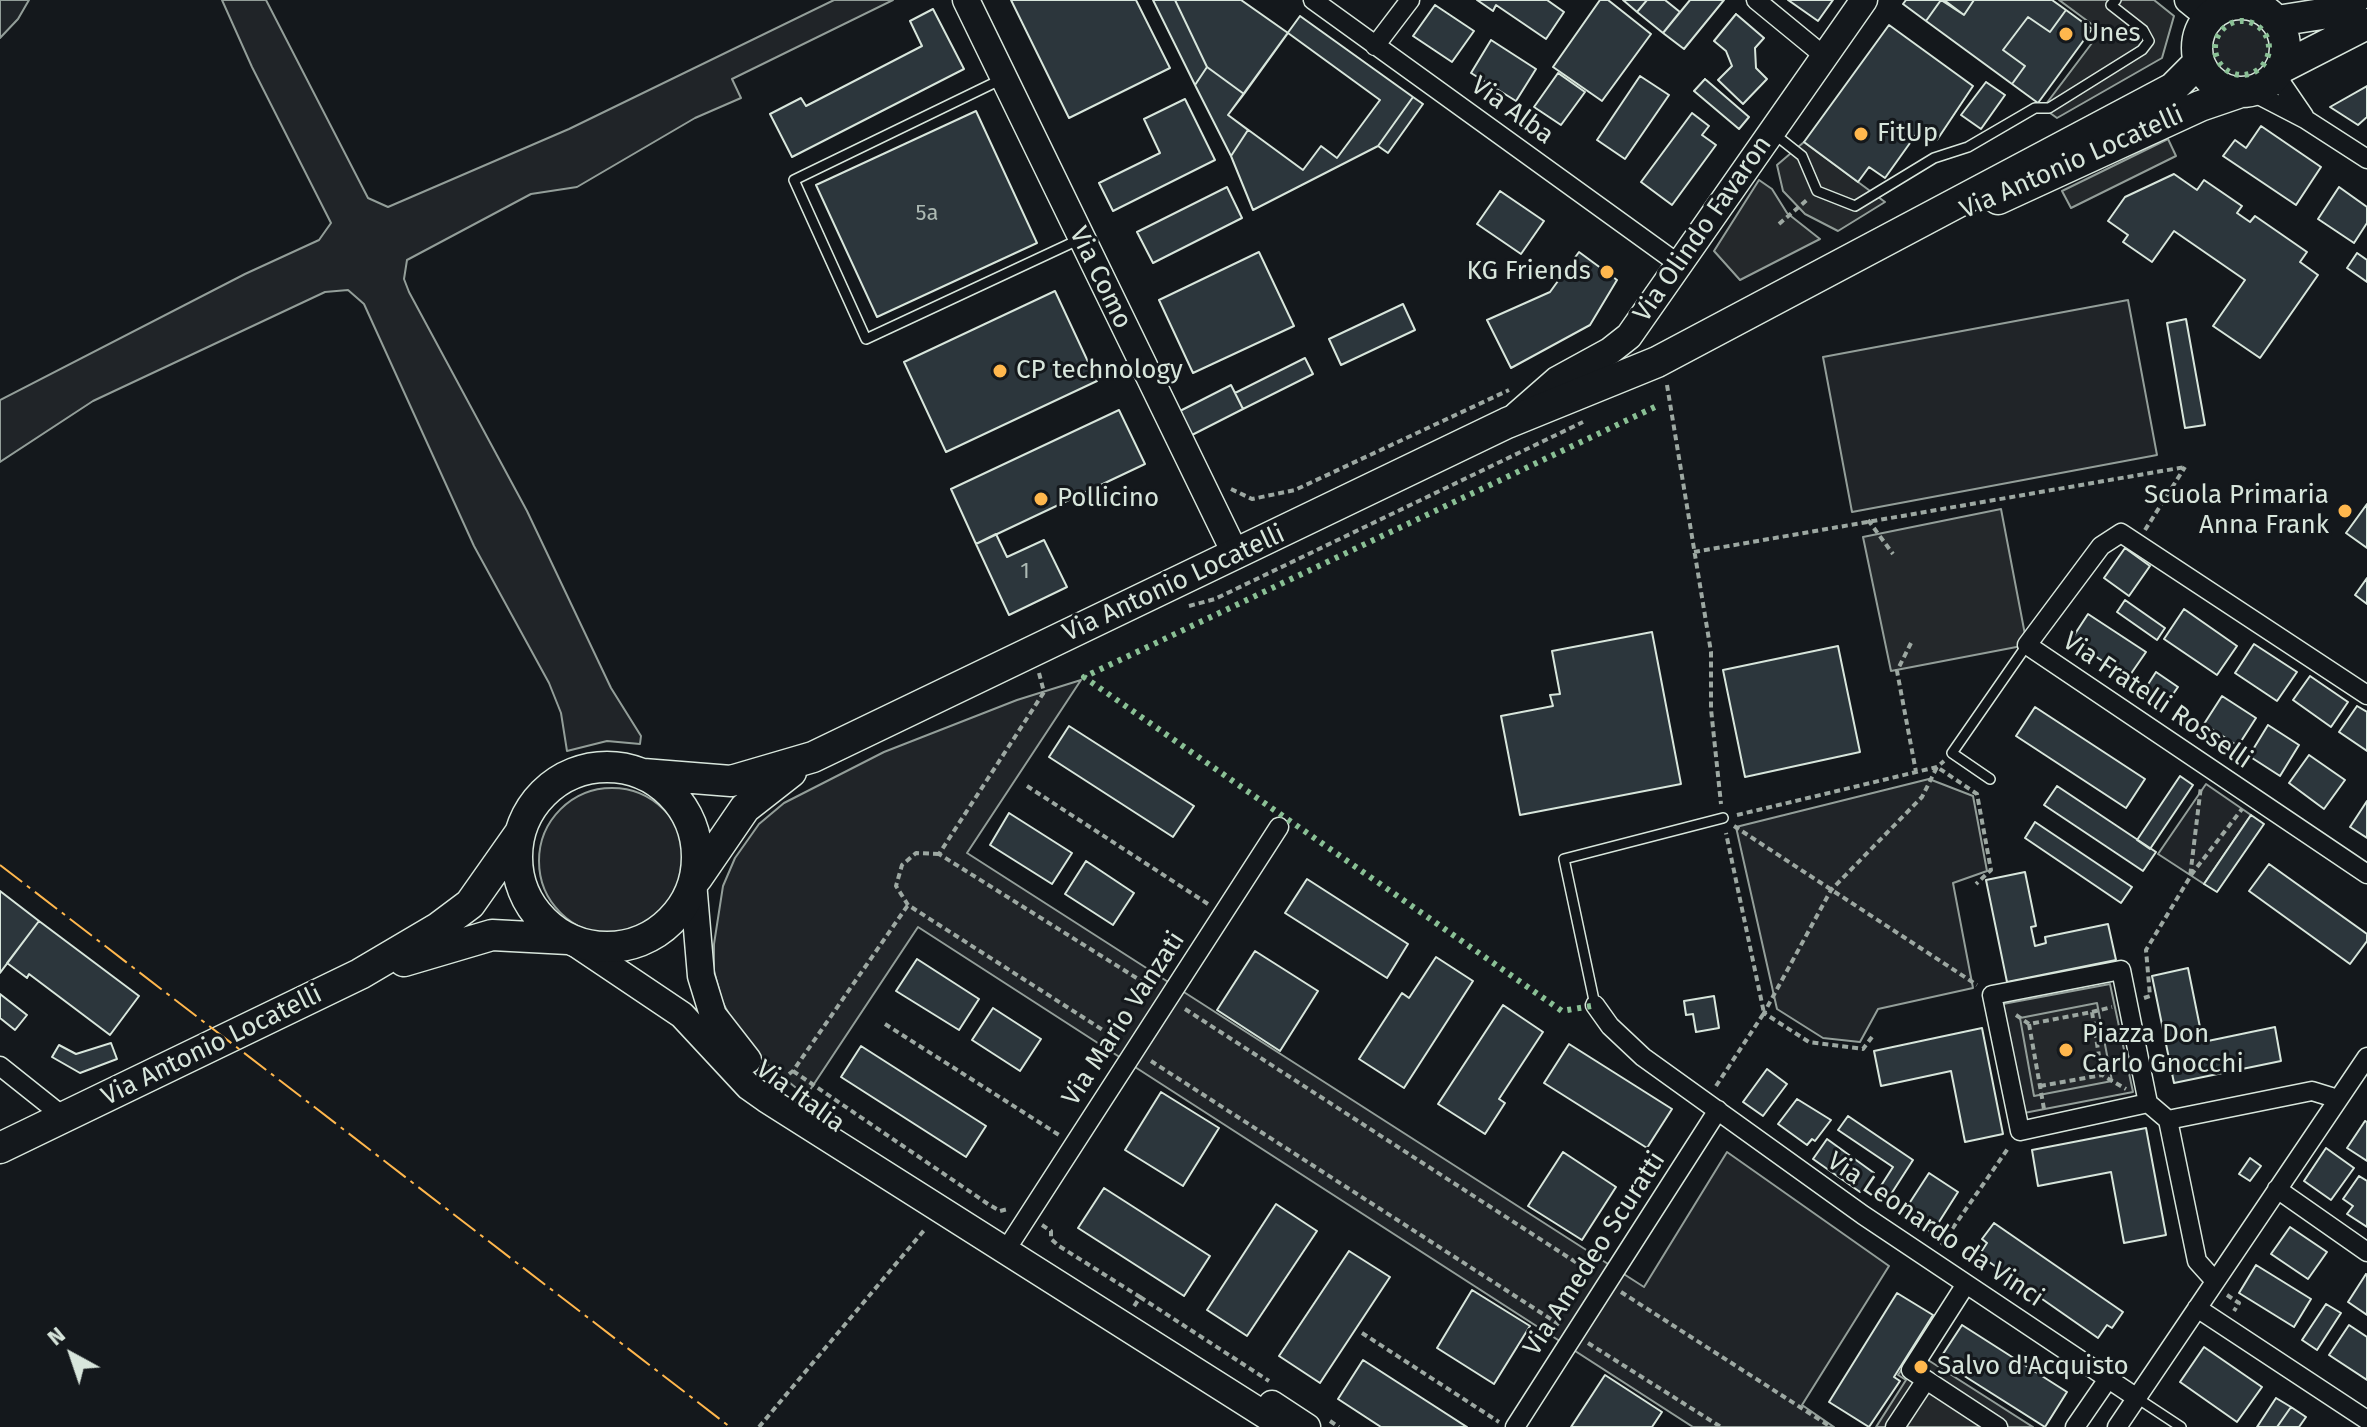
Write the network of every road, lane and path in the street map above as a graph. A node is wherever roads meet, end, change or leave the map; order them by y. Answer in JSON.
{"nodes":[{"id":1,"x":966,"y":0,"type":"edge"},
{"id":2,"x":1313,"y":0,"type":"edge"},
{"id":3,"x":1410,"y":0,"type":"edge"},
{"id":4,"x":1756,"y":0,"type":"edge"},
{"id":5,"x":1864,"y":0,"type":"edge"},
{"id":6,"x":2116,"y":0,"type":"edge"},
{"id":7,"x":2354,"y":0,"type":"edge"},
{"id":8,"x":2198,"y":9,"type":"edge"},
{"id":9,"x":2277,"y":21,"type":"junction"},
{"id":10,"x":2367,"y":24,"type":"edge"},
{"id":11,"x":1375,"y":46,"type":"junction"},
{"id":12,"x":1823,"y":55,"type":"junction"},
{"id":13,"x":2199,"y":62,"type":"junction"},
{"id":14,"x":2279,"y":71,"type":"junction"},
{"id":15,"x":1003,"y":78,"type":"junction"},
{"id":16,"x":2246,"y":92,"type":"junction"},
{"id":17,"x":2305,"y":119,"type":"junction"},
{"id":18,"x":1771,"y":131,"type":"junction"},
{"id":19,"x":2367,"y":159,"type":"edge"},
{"id":20,"x":1817,"y":191,"type":"junction"},
{"id":21,"x":1779,"y":224,"type":"dead end"},
{"id":22,"x":1903,"y":234,"type":"junction"},
{"id":23,"x":1081,"y":238,"type":"junction"},
{"id":24,"x":1680,"y":265,"type":"junction"},
{"id":25,"x":1792,"y":288,"type":"junction"},
{"id":26,"x":1657,"y":362,"type":"junction"},
{"id":27,"x":1510,"y":390,"type":"dead end"},
{"id":28,"x":1535,"y":410,"type":"junction"},
{"id":29,"x":1595,"y":415,"type":"dead end"},
{"id":30,"x":1507,"y":423,"type":"junction"},
{"id":31,"x":1201,"y":487,"type":"junction"},
{"id":32,"x":1868,"y":520,"type":"junction"},
{"id":33,"x":2137,"y":542,"type":"junction"},
{"id":34,"x":1694,"y":552,"type":"junction"},
{"id":35,"x":1893,"y":554,"type":"dead end"},
{"id":36,"x":1236,"y":555,"type":"junction"},
{"id":37,"x":1175,"y":610,"type":"dead end"},
{"id":38,"x":1911,"y":643,"type":"dead end"},
{"id":39,"x":2027,"y":645,"type":"junction"},
{"id":40,"x":1052,"y":667,"type":"dead end"},
{"id":41,"x":2367,"y":695,"type":"edge"},
{"id":42,"x":1952,"y":753,"type":"junction"},
{"id":43,"x":813,"y":757,"type":"junction"},
{"id":44,"x":1937,"y":767,"type":"junction"},
{"id":45,"x":1916,"y":772,"type":"junction"},
{"id":46,"x":643,"y":774,"type":"junction"},
{"id":47,"x":1990,"y":779,"type":"dead end"},
{"id":48,"x":1027,"y":786,"type":"dead end"},
{"id":49,"x":2214,"y":794,"type":"dead end"},
{"id":50,"x":2252,"y":796,"type":"junction"},
{"id":51,"x":2227,"y":803,"type":"dead end"},
{"id":52,"x":2240,"y":812,"type":"junction"},
{"id":53,"x":1723,"y":818,"type":"junction"},
{"id":54,"x":1279,"y":827,"type":"dead end"},
{"id":55,"x":520,"y":833,"type":"junction"},
{"id":56,"x":939,"y":854,"type":"junction"},
{"id":57,"x":2367,"y":874,"type":"edge"},
{"id":58,"x":2190,"y":877,"type":"junction"},
{"id":59,"x":693,"y":882,"type":"junction"},
{"id":60,"x":1976,"y":884,"type":"dead end"},
{"id":61,"x":1831,"y":890,"type":"junction"},
{"id":62,"x":908,"y":905,"type":"junction"},
{"id":63,"x":1223,"y":914,"type":"junction"},
{"id":64,"x":569,"y":939,"type":"junction"},
{"id":65,"x":360,"y":974,"type":"junction"},
{"id":66,"x":1992,"y":995,"type":"junction"},
{"id":67,"x":1168,"y":999,"type":"junction"},
{"id":68,"x":2128,"y":1003,"type":"junction"},
{"id":69,"x":1595,"y":1005,"type":"joint"},
{"id":70,"x":1764,"y":1013,"type":"junction"},
{"id":71,"x":885,"y":1024,"type":"dead end"},
{"id":72,"x":2029,"y":1024,"type":"junction"},
{"id":73,"x":1872,"y":1037,"type":"dead end"},
{"id":74,"x":1135,"y":1050,"type":"junction"},
{"id":75,"x":2367,"y":1057,"type":"edge"},
{"id":76,"x":0,"y":1066,"type":"edge"},
{"id":77,"x":2102,"y":1075,"type":"junction"},
{"id":78,"x":784,"y":1078,"type":"junction"},
{"id":79,"x":2360,"y":1080,"type":"edge"},
{"id":80,"x":2040,"y":1086,"type":"junction"},
{"id":81,"x":2338,"y":1099,"type":"junction"},
{"id":82,"x":2148,"y":1103,"type":"junction"},
{"id":83,"x":1712,"y":1106,"type":"junction"},
{"id":84,"x":64,"y":1117,"type":"junction"},
{"id":85,"x":2168,"y":1120,"type":"junction"},
{"id":86,"x":2047,"y":1124,"type":"junction"},
{"id":87,"x":2020,"y":1131,"type":"junction"},
{"id":88,"x":1074,"y":1144,"type":"junction"},
{"id":89,"x":0,"y":1148,"type":"edge"},
{"id":90,"x":2277,"y":1189,"type":"junction"},
{"id":91,"x":929,"y":1204,"type":"junction"},
{"id":92,"x":1028,"y":1216,"type":"junction"},
{"id":93,"x":1013,"y":1239,"type":"junction"},
{"id":94,"x":2367,"y":1252,"type":"edge"},
{"id":95,"x":1931,"y":1260,"type":"junction"},
{"id":96,"x":2215,"y":1281,"type":"junction"},
{"id":97,"x":1607,"y":1282,"type":"junction"},
{"id":98,"x":1966,"y":1284,"type":"junction"},
{"id":99,"x":1078,"y":1294,"type":"junction"},
{"id":100,"x":1135,"y":1305,"type":"junction"},
{"id":101,"x":2197,"y":1308,"type":"junction"},
{"id":102,"x":1362,"y":1333,"type":"dead end"},
{"id":103,"x":1574,"y":1334,"type":"junction"},
{"id":104,"x":2108,"y":1379,"type":"junction"},
{"id":105,"x":1926,"y":1380,"type":"junction"},
{"id":106,"x":1273,"y":1384,"type":"dead end"},
{"id":107,"x":2137,"y":1398,"type":"junction"},
{"id":108,"x":2367,"y":1420,"type":"edge"},
{"id":109,"x":1316,"y":1423,"type":"edge"},
{"id":110,"x":759,"y":1427,"type":"edge"},
{"id":111,"x":1284,"y":1427,"type":"edge"},
{"id":112,"x":1339,"y":1427,"type":"edge"},
{"id":113,"x":1508,"y":1427,"type":"edge"},
{"id":114,"x":1515,"y":1427,"type":"edge"},
{"id":115,"x":1721,"y":1427,"type":"edge"},
{"id":116,"x":1831,"y":1427,"type":"edge"},
{"id":117,"x":1895,"y":1427,"type":"edge"},
{"id":118,"x":1998,"y":1427,"type":"edge"},
{"id":119,"x":2075,"y":1427,"type":"edge"},
{"id":120,"x":2117,"y":1427,"type":"edge"},
{"id":121,"x":2181,"y":1427,"type":"edge"}],
"edges":[{"from":1,"to":15,"type":"street","name":"Via Como"},
{"from":2,"to":11,"type":"street","name":"Via Alba"},
{"from":3,"to":11,"type":"street"},
{"from":4,"to":12,"type":"street"},
{"from":5,"to":12,"type":"street","name":"Via Olindo Favaron"},
{"from":6,"to":20,"type":"lane"},
{"from":7,"to":9,"type":"main road"},
{"from":8,"to":9,"type":"main road"},
{"from":8,"to":13,"type":"main road"},
{"from":9,"to":14,"type":"main road"},
{"from":10,"to":14,"type":"main road"},
{"from":11,"to":24,"type":"street","name":"Via Alba"},
{"from":12,"to":18,"type":"street","name":"Via Olindo Favaron"},
{"from":13,"to":16,"type":"main road"},
{"from":13,"to":22,"type":"main road","name":"Via Antonio Locatelli"},
{"from":14,"to":16,"type":"main road"},
{"from":14,"to":17,"type":"street"},
{"from":15,"to":23,"type":"street","name":"Via Como"},
{"from":15,"to":23,"type":"lane"},
{"from":16,"to":17,"type":"street"},
{"from":16,"to":22,"type":"main road","name":"Via Antonio Locatelli"},
{"from":17,"to":19,"type":"street"},
{"from":18,"to":20,"type":"lane"},
{"from":18,"to":24,"type":"street","name":"Via Olindo Favaron"},
{"from":20,"to":21,"type":"path"},
{"from":22,"to":25,"type":"main road","name":"Via Antonio Locatelli"},
{"from":23,"to":31,"type":"street","name":"Via Como"},
{"from":24,"to":30,"type":"street","name":"Via Olindo Favaron"},
{"from":25,"to":26,"type":"main road","name":"Via Antonio Locatelli"},
{"from":25,"to":28,"type":"main road","name":"Via Antonio Locatelli"},
{"from":26,"to":28,"type":"main road","name":"Via Antonio Locatelli"},
{"from":26,"to":34,"type":"path"},
{"from":27,"to":31,"type":"path"},
{"from":28,"to":30,"type":"main road","name":"Via Antonio Locatelli"},
{"from":29,"to":37,"type":"path"},
{"from":30,"to":36,"type":"main road","name":"Via Antonio Locatelli"},
{"from":31,"to":36,"type":"street","name":"Via Como"},
{"from":32,"to":33,"type":"path"},
{"from":32,"to":34,"type":"path"},
{"from":32,"to":35,"type":"path"},
{"from":33,"to":39,"type":"street"},
{"from":33,"to":41,"type":"street"},
{"from":34,"to":53,"type":"path"},
{"from":36,"to":43,"type":"main road","name":"Via Antonio Locatelli"},
{"from":38,"to":45,"type":"path"},
{"from":39,"to":42,"type":"lane","name":"Via Fratelli Rosselli"},
{"from":39,"to":50,"type":"street","name":"Via Fratelli Rosselli"},
{"from":40,"to":56,"type":"path"},
{"from":42,"to":44,"type":"path"},
{"from":42,"to":47,"type":"lane"},
{"from":43,"to":46,"type":"main road","name":"Via Antonio Locatelli"},
{"from":43,"to":59,"type":"main road","name":"Via Antonio Locatelli"},
{"from":44,"to":45,"type":"path"},
{"from":44,"to":60,"type":"path"},
{"from":44,"to":61,"type":"path"},
{"from":45,"to":53,"type":"path"},
{"from":46,"to":55,"type":"main road"},
{"from":46,"to":59,"type":"main road"},
{"from":48,"to":63,"type":"path"},
{"from":49,"to":58,"type":"path"},
{"from":50,"to":52,"type":"path"},
{"from":50,"to":57,"type":"street","name":"Via Fratelli Rosselli"},
{"from":51,"to":52,"type":"path"},
{"from":52,"to":58,"type":"path"},
{"from":53,"to":61,"type":"path"},
{"from":53,"to":69,"type":"lane"},
{"from":53,"to":70,"type":"path"},
{"from":54,"to":63,"type":"street","name":"Via Mario Vanzati"},
{"from":55,"to":64,"type":"main road"},
{"from":55,"to":65,"type":"main road","name":"Via Antonio Locatelli"},
{"from":56,"to":62,"type":"path"},
{"from":56,"to":67,"type":"path"},
{"from":58,"to":68,"type":"path"},
{"from":59,"to":64,"type":"main road"},
{"from":59,"to":78,"type":"street","name":"Via Italia"},
{"from":61,"to":66,"type":"path"},
{"from":61,"to":70,"type":"path"},
{"from":62,"to":74,"type":"path"},
{"from":62,"to":78,"type":"path"},
{"from":63,"to":67,"type":"street","name":"Via Mario Vanzati"},
{"from":64,"to":65,"type":"main road","name":"Via Antonio Locatelli"},
{"from":64,"to":91,"type":"street","name":"Via Italia"},
{"from":65,"to":84,"type":"main road","name":"Via Antonio Locatelli"},
{"from":66,"to":68,"type":"street"},
{"from":66,"to":72,"type":"path"},
{"from":66,"to":87,"type":"street"},
{"from":67,"to":74,"type":"street","name":"Via Mario Vanzati"},
{"from":67,"to":97,"type":"path"},
{"from":68,"to":82,"type":"street"},
{"from":69,"to":83,"type":"street","name":"Via Leonardo da Vinci"},
{"from":70,"to":73,"type":"path"},
{"from":70,"to":83,"type":"path"},
{"from":71,"to":88,"type":"path"},
{"from":72,"to":77,"type":"path"},
{"from":72,"to":80,"type":"path"},
{"from":74,"to":88,"type":"street","name":"Via Mario Vanzati"},
{"from":74,"to":103,"type":"path"},
{"from":75,"to":79,"type":"street"},
{"from":76,"to":84,"type":"street"},
{"from":77,"to":80,"type":"path"},
{"from":77,"to":82,"type":"path"},
{"from":78,"to":92,"type":"path"},
{"from":78,"to":93,"type":"street","name":"Via Italia"},
{"from":79,"to":81,"type":"street"},
{"from":80,"to":86,"type":"path"},
{"from":81,"to":85,"type":"street"},
{"from":81,"to":90,"type":"street"},
{"from":82,"to":85,"type":"street"},
{"from":82,"to":86,"type":"street"},
{"from":83,"to":95,"type":"street","name":"Via Leonardo da Vinci"},
{"from":83,"to":97,"type":"street","name":"Via Amedeo Scuratti"},
{"from":84,"to":89,"type":"main road","name":"Via Antonio Locatelli"},
{"from":85,"to":96,"type":"street"},
{"from":86,"to":87,"type":"street"},
{"from":87,"to":95,"type":"path"},
{"from":88,"to":92,"type":"street","name":"Via Mario Vanzati"},
{"from":90,"to":94,"type":"street"},
{"from":90,"to":96,"type":"street"},
{"from":91,"to":93,"type":"street","name":"Via Italia"},
{"from":91,"to":99,"type":"street","name":"Via Italia"},
{"from":91,"to":110,"type":"path"},
{"from":92,"to":93,"type":"street","name":"Via Mario Vanzati"},
{"from":92,"to":100,"type":"path"},
{"from":93,"to":99,"type":"street","name":"Via Italia"},
{"from":93,"to":100,"type":"street","name":"Via Italia"},
{"from":95,"to":98,"type":"street","name":"Via Leonardo da Vinci"},
{"from":96,"to":101,"type":"street"},
{"from":97,"to":103,"type":"street","name":"Via Amedeo Scuratti"},
{"from":97,"to":116,"type":"path"},
{"from":98,"to":104,"type":"street","name":"Via Leonardo da Vinci"},
{"from":98,"to":105,"type":"street"},
{"from":99,"to":111,"type":"street","name":"Via Italia"},
{"from":100,"to":106,"type":"path"},
{"from":100,"to":109,"type":"street","name":"Via Italia"},
{"from":101,"to":107,"type":"street"},
{"from":101,"to":108,"type":"street"},
{"from":102,"to":113,"type":"path"},
{"from":103,"to":114,"type":"street","name":"Via Amedeo Scuratti"},
{"from":103,"to":115,"type":"path"},
{"from":104,"to":107,"type":"street","name":"Via Leonardo da Vinci"},
{"from":104,"to":119,"type":"street"},
{"from":105,"to":117,"type":"street"},
{"from":105,"to":118,"type":"street"},
{"from":107,"to":120,"type":"street"},
{"from":107,"to":121,"type":"lane"},
{"from":109,"to":112,"type":"path"}]}
